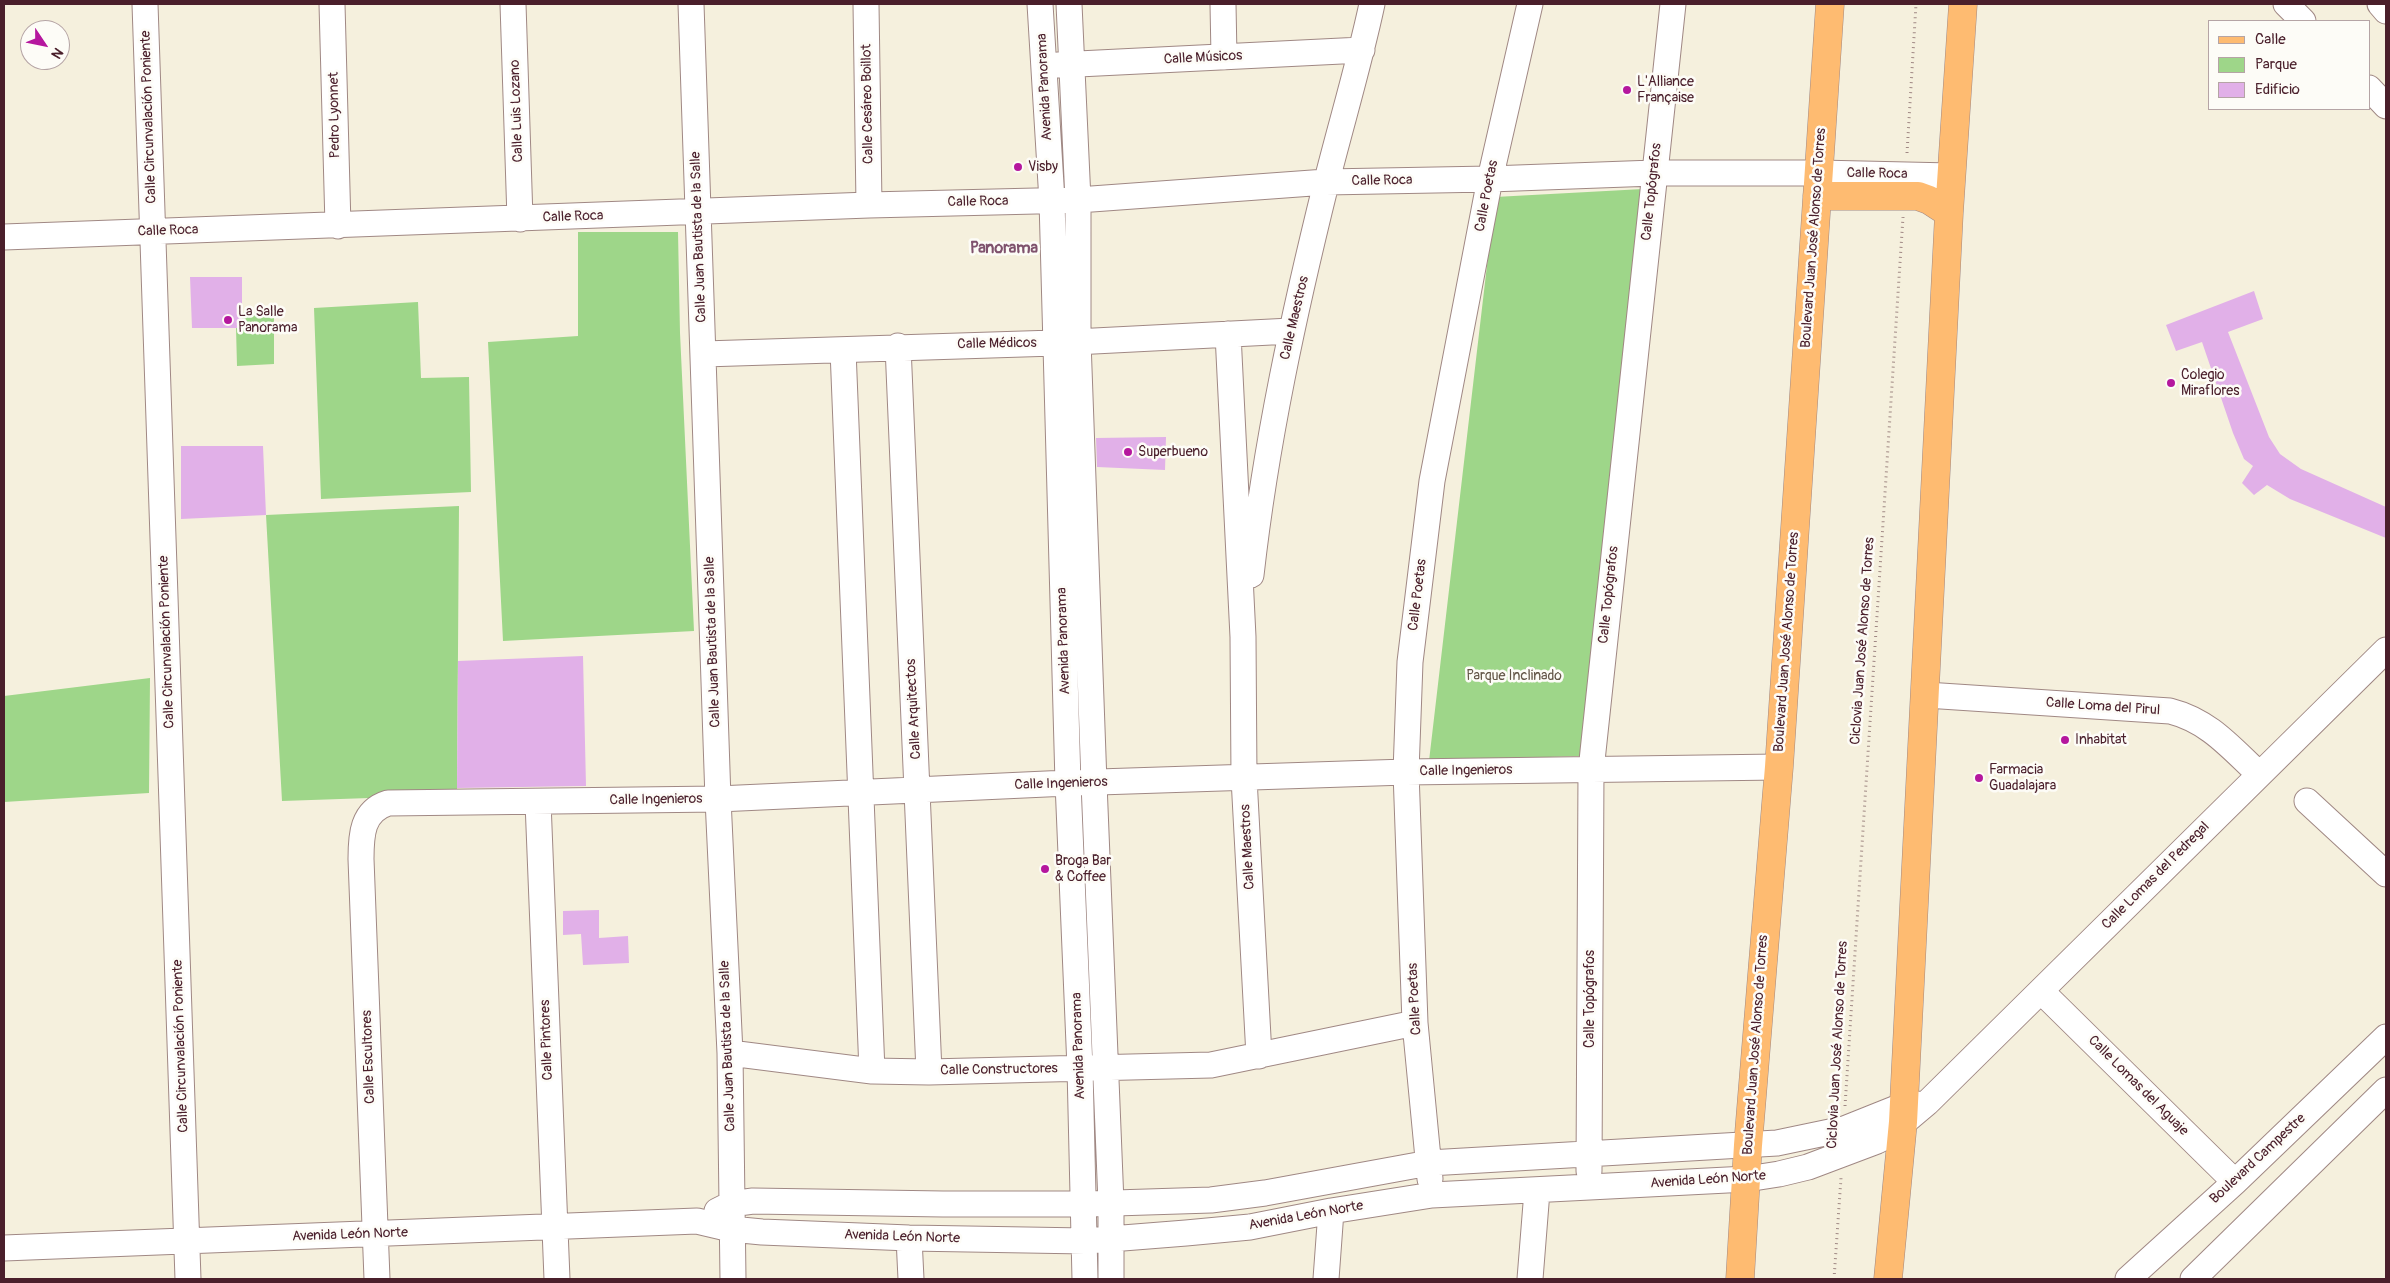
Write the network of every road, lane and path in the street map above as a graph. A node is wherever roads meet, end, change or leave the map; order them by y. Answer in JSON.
{"nodes":[{"id":1,"x":145,"y":4,"type":"edge"},
{"id":2,"x":332,"y":4,"type":"edge"},
{"id":3,"x":513,"y":4,"type":"edge"},
{"id":4,"x":691,"y":4,"type":"edge"},
{"id":5,"x":866,"y":4,"type":"edge"},
{"id":6,"x":1040,"y":4,"type":"edge"},
{"id":7,"x":1069,"y":4,"type":"edge"},
{"id":8,"x":1223,"y":4,"type":"edge"},
{"id":9,"x":1372,"y":4,"type":"edge"},
{"id":10,"x":1530,"y":4,"type":"edge"},
{"id":11,"x":1673,"y":4,"type":"edge"},
{"id":12,"x":1830,"y":4,"type":"edge"},
{"id":13,"x":1916,"y":4,"type":"edge"},
{"id":14,"x":1962,"y":4,"type":"edge"},
{"id":15,"x":2286,"y":4,"type":"edge"},
{"id":16,"x":2380,"y":4,"type":"edge"},
{"id":17,"x":2386,"y":11,"type":"edge"},
{"id":18,"x":2302,"y":20,"type":"edge"},
{"id":19,"x":1362,"y":50,"type":"junction"},
{"id":20,"x":1224,"y":57,"type":"junction"},
{"id":21,"x":1073,"y":64,"type":"junction"},
{"id":22,"x":1043,"y":66,"type":"junction"},
{"id":23,"x":2370,"y":89,"type":"edge"},
{"id":24,"x":2386,"y":106,"type":"edge"},
{"id":25,"x":1654,"y":173,"type":"junction"},
{"id":26,"x":1952,"y":176,"type":"junction"},
{"id":27,"x":1490,"y":179,"type":"junction"},
{"id":28,"x":1326,"y":182,"type":"junction"},
{"id":29,"x":1818,"y":184,"type":"junction"},
{"id":30,"x":1905,"y":184,"type":"junction"},
{"id":31,"x":1052,"y":200,"type":"junction"},
{"id":32,"x":1078,"y":200,"type":"junction"},
{"id":33,"x":869,"y":205,"type":"junction"},
{"id":34,"x":698,"y":213,"type":"junction"},
{"id":35,"x":1949,"y":213,"type":"junction"},
{"id":36,"x":520,"y":219,"type":"junction"},
{"id":37,"x":338,"y":226,"type":"junction"},
{"id":38,"x":152,"y":231,"type":"junction"},
{"id":39,"x":4,"y":237,"type":"edge"},
{"id":40,"x":1291,"y":331,"type":"junction"},
{"id":41,"x":1228,"y":334,"type":"junction"},
{"id":42,"x":1067,"y":342,"type":"junction"},
{"id":43,"x":898,"y":346,"type":"junction"},
{"id":44,"x":843,"y":350,"type":"junction"},
{"id":45,"x":704,"y":354,"type":"junction"},
{"id":46,"x":1243,"y":636,"type":"junction"},
{"id":47,"x":2386,"y":650,"type":"edge"},
{"id":48,"x":1926,"y":695,"type":"junction"},
{"id":49,"x":1779,"y":767,"type":"junction"},
{"id":50,"x":1591,"y":770,"type":"junction"},
{"id":51,"x":1406,"y":772,"type":"junction"},
{"id":52,"x":2259,"y":774,"type":"junction"},
{"id":53,"x":1244,"y":778,"type":"junction"},
{"id":54,"x":1068,"y":783,"type":"junction"},
{"id":55,"x":1094,"y":783,"type":"junction"},
{"id":56,"x":917,"y":791,"type":"junction"},
{"id":57,"x":862,"y":793,"type":"junction"},
{"id":58,"x":718,"y":800,"type":"junction"},
{"id":59,"x":2307,"y":801,"type":"dead end"},
{"id":60,"x":538,"y":802,"type":"junction"},
{"id":61,"x":361,"y":835,"type":"joint"},
{"id":62,"x":2386,"y":874,"type":"edge"},
{"id":63,"x":2041,"y":991,"type":"junction"},
{"id":64,"x":1415,"y":1024,"type":"junction"},
{"id":65,"x":2386,"y":1037,"type":"edge"},
{"id":66,"x":730,"y":1053,"type":"junction"},
{"id":67,"x":1259,"y":1056,"type":"junction"},
{"id":68,"x":1092,"y":1067,"type":"junction"},
{"id":69,"x":872,"y":1072,"type":"junction"},
{"id":70,"x":929,"y":1072,"type":"junction"},
{"id":71,"x":2386,"y":1090,"type":"edge"},
{"id":72,"x":1911,"y":1110,"type":"junction"},
{"id":73,"x":1844,"y":1129,"type":"junction"},
{"id":74,"x":1777,"y":1143,"type":"junction"},
{"id":75,"x":1748,"y":1145,"type":"junction"},
{"id":76,"x":1589,"y":1153,"type":"junction"},
{"id":77,"x":1843,"y":1155,"type":"junction"},
{"id":78,"x":1429,"y":1163,"type":"junction"},
{"id":79,"x":1779,"y":1174,"type":"junction"},
{"id":80,"x":1747,"y":1178,"type":"junction"},
{"id":81,"x":2235,"y":1182,"type":"junction"},
{"id":82,"x":1588,"y":1188,"type":"junction"},
{"id":83,"x":1537,"y":1191,"type":"junction"},
{"id":84,"x":1432,"y":1195,"type":"junction"},
{"id":85,"x":1111,"y":1203,"type":"junction"},
{"id":86,"x":730,"y":1204,"type":"junction"},
{"id":87,"x":1083,"y":1204,"type":"junction"},
{"id":88,"x":1331,"y":1210,"type":"junction"},
{"id":89,"x":697,"y":1221,"type":"junction"},
{"id":90,"x":555,"y":1226,"type":"junction"},
{"id":91,"x":731,"y":1229,"type":"junction"},
{"id":92,"x":376,"y":1235,"type":"junction"},
{"id":93,"x":909,"y":1238,"type":"junction"},
{"id":94,"x":1110,"y":1238,"type":"junction"},
{"id":95,"x":1084,"y":1241,"type":"junction"},
{"id":96,"x":188,"y":1242,"type":"junction"},
{"id":97,"x":4,"y":1248,"type":"edge"},
{"id":98,"x":188,"y":1279,"type":"edge"},
{"id":99,"x":378,"y":1279,"type":"edge"},
{"id":100,"x":557,"y":1279,"type":"edge"},
{"id":101,"x":732,"y":1279,"type":"edge"},
{"id":102,"x":911,"y":1279,"type":"edge"},
{"id":103,"x":1085,"y":1279,"type":"edge"},
{"id":104,"x":1111,"y":1279,"type":"edge"},
{"id":105,"x":1326,"y":1279,"type":"edge"},
{"id":106,"x":1530,"y":1279,"type":"edge"},
{"id":107,"x":1740,"y":1279,"type":"edge"},
{"id":108,"x":1834,"y":1279,"type":"edge"},
{"id":109,"x":1888,"y":1279,"type":"edge"},
{"id":110,"x":2128,"y":1279,"type":"edge"},
{"id":111,"x":2192,"y":1279,"type":"edge"}],
"edges":[{"from":1,"to":38,"type":"street","name":"Calle Circunvalación Poniente"},
{"from":2,"to":37,"type":"street","name":"Pedro Lyonnet"},
{"from":3,"to":36,"type":"street","name":"Calle Luis Lozano"},
{"from":4,"to":34,"type":"street","name":"Calle Juan Bautista de la Salle"},
{"from":5,"to":33,"type":"street","name":"Calle Cesáreo Boillot"},
{"from":6,"to":22,"type":"street","name":"Avenida Panorama"},
{"from":7,"to":21,"type":"street","name":"Avenida Panorama"},
{"from":8,"to":20,"type":"street"},
{"from":9,"to":19,"type":"street","name":"Calle Maestros"},
{"from":10,"to":27,"type":"street","name":"Calle Poetas"},
{"from":11,"to":25,"type":"street","name":"Calle Topógrafos"},
{"from":12,"to":29,"type":"main road","name":"Boulevard Juan José Alonso de Torres"},
{"from":13,"to":30,"type":"path","name":"Ciclovia Juan José Alonso de Torres"},
{"from":14,"to":26,"type":"main road"},
{"from":15,"to":18,"type":"street"},
{"from":16,"to":17,"type":"street"},
{"from":19,"to":20,"type":"street","name":"Calle Músicos"},
{"from":19,"to":28,"type":"street","name":"Calle Maestros"},
{"from":20,"to":21,"type":"street","name":"Calle Músicos"},
{"from":21,"to":22,"type":"street","name":"Calle Músicos"},
{"from":21,"to":32,"type":"street","name":"Avenida Panorama"},
{"from":22,"to":31,"type":"street","name":"Avenida Panorama"},
{"from":23,"to":24,"type":"street"},
{"from":25,"to":27,"type":"street","name":"Calle Roca"},
{"from":25,"to":29,"type":"street","name":"Calle Roca"},
{"from":25,"to":50,"type":"street","name":"Calle Topógrafos"},
{"from":26,"to":30,"type":"street","name":"Calle Roca"},
{"from":26,"to":35,"type":"main road"},
{"from":27,"to":28,"type":"street","name":"Calle Roca"},
{"from":27,"to":51,"type":"street","name":"Calle Poetas"},
{"from":28,"to":32,"type":"street","name":"Calle Roca"},
{"from":28,"to":40,"type":"street","name":"Calle Maestros"},
{"from":29,"to":30,"type":"main road"},
{"from":29,"to":49,"type":"main road","name":"Boulevard Juan José Alonso de Torres"},
{"from":30,"to":35,"type":"main road"},
{"from":30,"to":73,"type":"path","name":"Ciclovia Juan José Alonso de Torres"},
{"from":31,"to":32,"type":"street","name":"Calle Roca"},
{"from":31,"to":33,"type":"street","name":"Calle Roca"},
{"from":31,"to":42,"type":"street","name":"Avenida Panorama"},
{"from":32,"to":42,"type":"street","name":"Avenida Panorama"},
{"from":33,"to":34,"type":"street","name":"Calle Roca"},
{"from":34,"to":36,"type":"street","name":"Calle Roca"},
{"from":34,"to":45,"type":"street","name":"Calle Juan Bautista de la Salle"},
{"from":35,"to":48,"type":"main road"},
{"from":36,"to":37,"type":"street","name":"Calle Roca"},
{"from":37,"to":38,"type":"street","name":"Calle Roca"},
{"from":38,"to":39,"type":"street","name":"Calle Roca"},
{"from":38,"to":96,"type":"street","name":"Calle Circunvalación Poniente"},
{"from":40,"to":41,"type":"street","name":"Calle Médicos"},
{"from":40,"to":46,"type":"street","name":"Calle Maestros"},
{"from":41,"to":42,"type":"street","name":"Calle Médicos"},
{"from":41,"to":46,"type":"street","name":"Calle Maestros"},
{"from":42,"to":43,"type":"street","name":"Calle Médicos"},
{"from":42,"to":54,"type":"street","name":"Avenida Panorama"},
{"from":42,"to":55,"type":"street","name":"Avenida Panorama"},
{"from":43,"to":44,"type":"street","name":"Calle Médicos"},
{"from":43,"to":56,"type":"street","name":"Calle Arquitectos"},
{"from":44,"to":45,"type":"street","name":"Calle Médicos"},
{"from":44,"to":57,"type":"street"},
{"from":45,"to":58,"type":"street","name":"Calle Juan Bautista de la Salle"},
{"from":46,"to":53,"type":"street","name":"Calle Maestros"},
{"from":47,"to":52,"type":"street","name":"Calle Lomas del Pedregal"},
{"from":48,"to":52,"type":"street","name":"Calle Loma del Pirul"},
{"from":48,"to":72,"type":"main road"},
{"from":49,"to":50,"type":"street","name":"Calle Ingenieros"},
{"from":49,"to":75,"type":"main road","name":"Boulevard Juan José Alonso de Torres"},
{"from":50,"to":51,"type":"street","name":"Calle Ingenieros"},
{"from":50,"to":76,"type":"street","name":"Calle Topógrafos"},
{"from":51,"to":53,"type":"street","name":"Calle Ingenieros"},
{"from":51,"to":64,"type":"street","name":"Calle Poetas"},
{"from":52,"to":63,"type":"street","name":"Calle Lomas del Pedregal"},
{"from":53,"to":55,"type":"street","name":"Calle Ingenieros"},
{"from":53,"to":67,"type":"street","name":"Calle Maestros"},
{"from":54,"to":55,"type":"street","name":"Calle Ingenieros"},
{"from":54,"to":56,"type":"street","name":"Calle Ingenieros"},
{"from":54,"to":68,"type":"street","name":"Avenida Panorama"},
{"from":55,"to":68,"type":"street","name":"Avenida Panorama"},
{"from":56,"to":57,"type":"street","name":"Calle Ingenieros"},
{"from":56,"to":70,"type":"street","name":"Calle Arquitectos"},
{"from":57,"to":58,"type":"street","name":"Calle Ingenieros"},
{"from":57,"to":69,"type":"street"},
{"from":58,"to":60,"type":"street","name":"Calle Ingenieros"},
{"from":58,"to":66,"type":"street","name":"Calle Juan Bautista de la Salle"},
{"from":59,"to":62,"type":"street"},
{"from":60,"to":61,"type":"street","name":"Calle Ingenieros"},
{"from":60,"to":90,"type":"street","name":"Calle Pintores"},
{"from":61,"to":92,"type":"street","name":"Calle Escultores"},
{"from":63,"to":72,"type":"street","name":"Calle Lomas del Pedregal"},
{"from":63,"to":81,"type":"street","name":"Calle Lomas del Aguaje"},
{"from":64,"to":67,"type":"street","name":"Calle Constructores"},
{"from":64,"to":78,"type":"street","name":"Calle Poetas"},
{"from":65,"to":81,"type":"street","name":"Boulevard Campestre"},
{"from":66,"to":69,"type":"street","name":"Calle Constructores"},
{"from":66,"to":86,"type":"street","name":"Calle Juan Bautista de la Salle"},
{"from":67,"to":68,"type":"street","name":"Calle Constructores"},
{"from":68,"to":70,"type":"street","name":"Calle Constructores"},
{"from":68,"to":85,"type":"street","name":"Avenida Panorama"},
{"from":68,"to":87,"type":"street","name":"Avenida Panorama"},
{"from":69,"to":70,"type":"street","name":"Calle Constructores"},
{"from":71,"to":111,"type":"street"},
{"from":72,"to":73,"type":"street","name":"Avenida León Norte"},
{"from":72,"to":77,"type":"street","name":"Avenida León Norte"},
{"from":72,"to":109,"type":"main road"},
{"from":73,"to":74,"type":"street","name":"Avenida León Norte"},
{"from":74,"to":75,"type":"street","name":"Avenida León Norte"},
{"from":74,"to":79,"type":"street"},
{"from":75,"to":76,"type":"street","name":"Avenida León Norte"},
{"from":75,"to":80,"type":"main road","name":"Boulevard Juan José Alonso de Torres"},
{"from":76,"to":78,"type":"street","name":"Avenida León Norte"},
{"from":76,"to":82,"type":"street","name":"Calle Topógrafos"},
{"from":77,"to":79,"type":"street","name":"Avenida León Norte"},
{"from":77,"to":108,"type":"path","name":"Ciclovia Juan José Alonso de Torres"},
{"from":78,"to":84,"type":"street","name":"Calle Poetas"},
{"from":78,"to":85,"type":"street","name":"Avenida León Norte"},
{"from":79,"to":80,"type":"street","name":"Avenida León Norte"},
{"from":80,"to":82,"type":"street","name":"Avenida León Norte"},
{"from":80,"to":107,"type":"main road","name":"Boulevard Juan José Alonso de Torres"},
{"from":81,"to":110,"type":"street","name":"Boulevard Campestre"},
{"from":82,"to":83,"type":"street","name":"Avenida León Norte"},
{"from":83,"to":84,"type":"street","name":"Avenida León Norte"},
{"from":83,"to":106,"type":"street"},
{"from":84,"to":88,"type":"street","name":"Avenida León Norte"},
{"from":85,"to":87,"type":"street","name":"Avenida León Norte"},
{"from":85,"to":94,"type":"street","name":"Avenida Panorama"},
{"from":86,"to":87,"type":"street","name":"Avenida León Norte"},
{"from":86,"to":89,"type":"street","name":"Avenida León Norte"},
{"from":86,"to":91,"type":"street","name":"Calle Juan Bautista de la Salle"},
{"from":87,"to":95,"type":"street","name":"Avenida Panorama"},
{"from":88,"to":94,"type":"street","name":"Avenida León Norte"},
{"from":88,"to":105,"type":"street"},
{"from":89,"to":90,"type":"street","name":"Avenida León Norte"},
{"from":89,"to":91,"type":"street","name":"Avenida León Norte"},
{"from":90,"to":92,"type":"street","name":"Avenida León Norte"},
{"from":90,"to":100,"type":"street","name":"Calle Pintores"},
{"from":91,"to":93,"type":"street","name":"Avenida León Norte"},
{"from":91,"to":101,"type":"street","name":"Calle Juan Bautista de la Salle"},
{"from":92,"to":96,"type":"street","name":"Avenida León Norte"},
{"from":92,"to":99,"type":"street","name":"Calle Escultores"},
{"from":93,"to":95,"type":"street","name":"Avenida León Norte"},
{"from":93,"to":102,"type":"street"},
{"from":94,"to":95,"type":"street","name":"Avenida León Norte"},
{"from":94,"to":104,"type":"street","name":"Avenida Panorama"},
{"from":95,"to":103,"type":"street","name":"Avenida Panorama"},
{"from":96,"to":97,"type":"street","name":"Avenida León Norte"},
{"from":96,"to":98,"type":"street","name":"Calle Circunvalación Poniente"}]}
